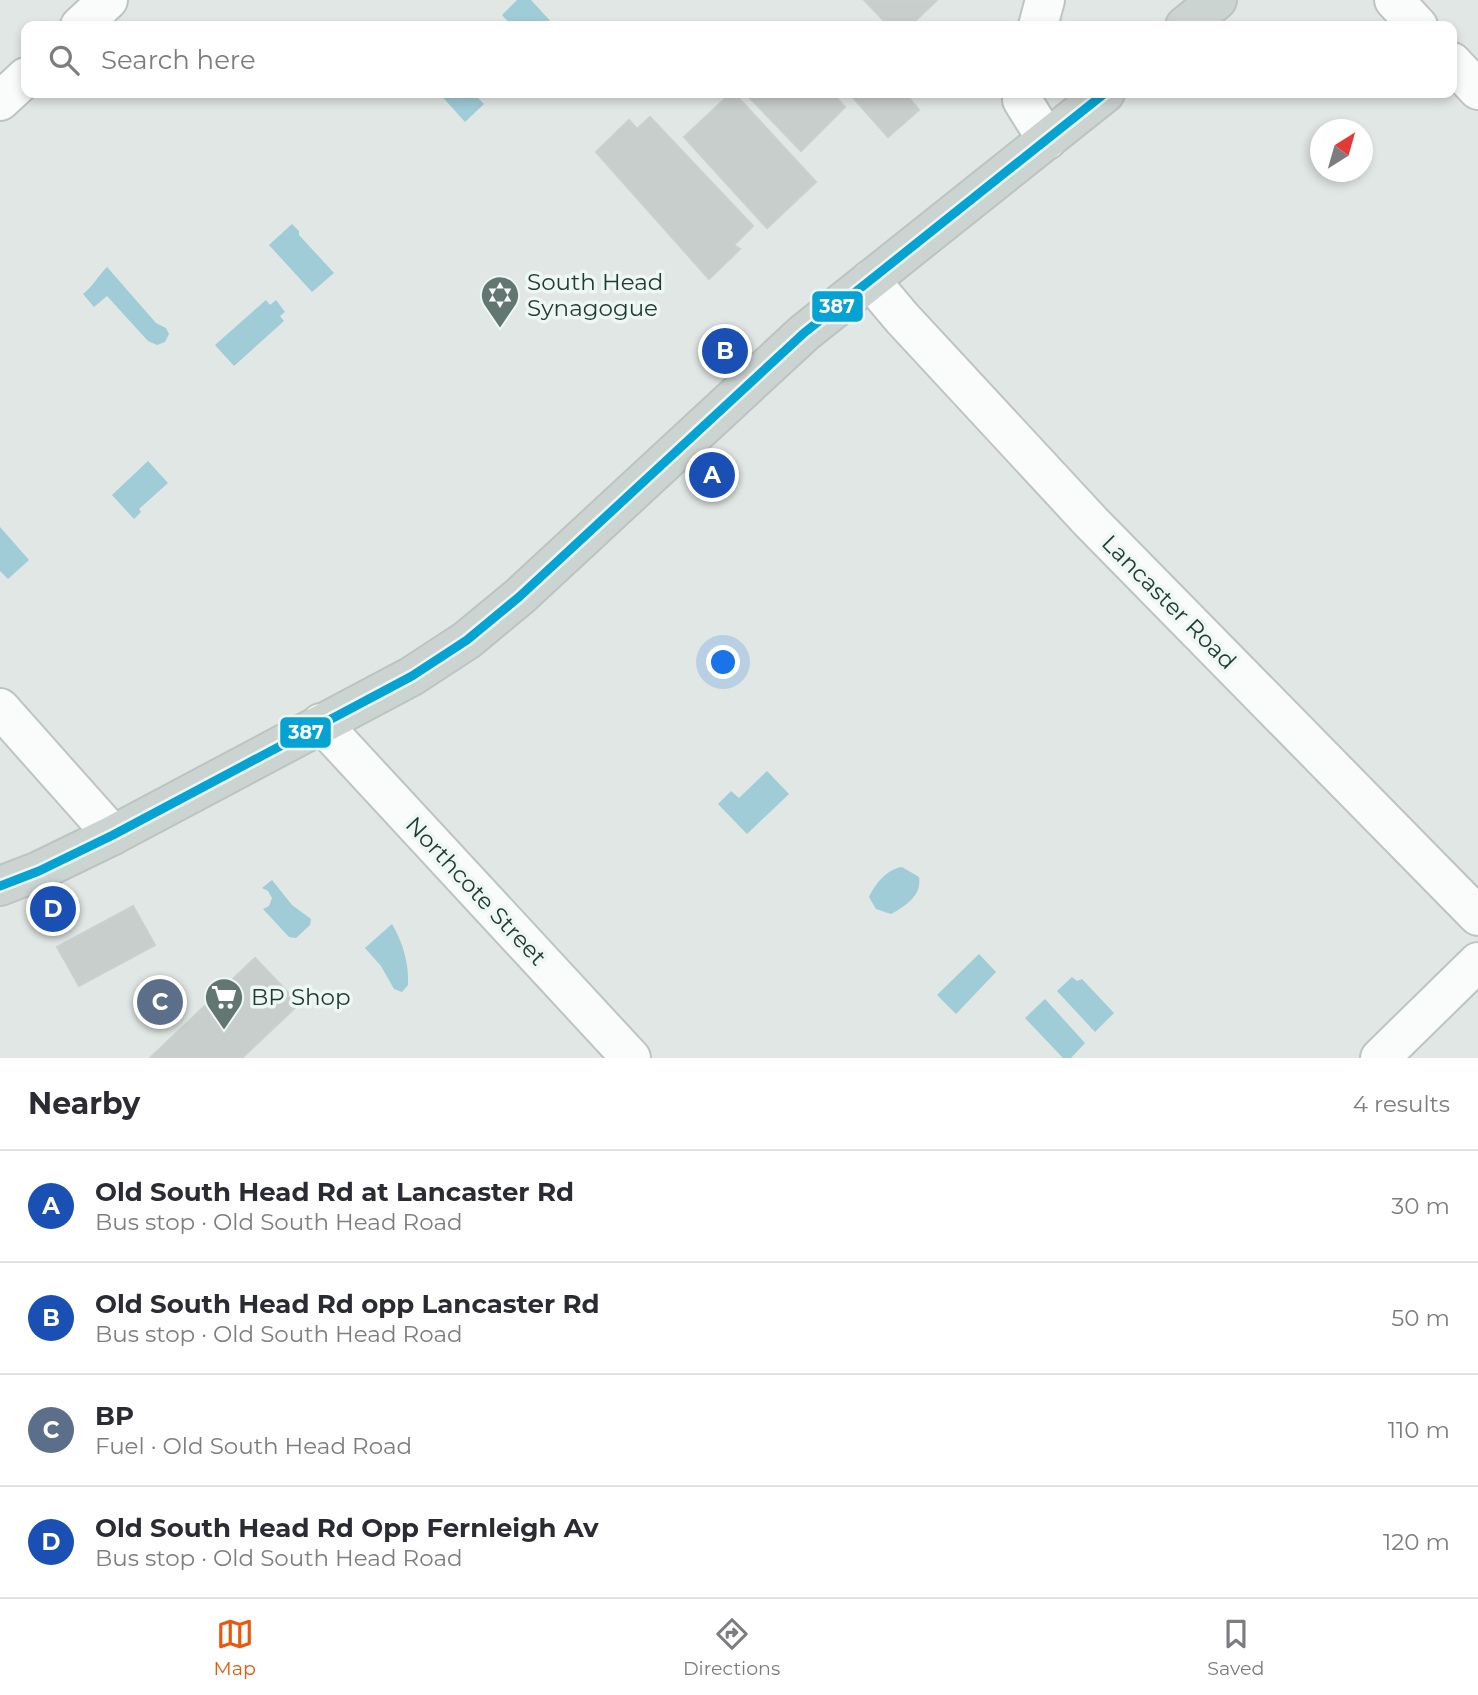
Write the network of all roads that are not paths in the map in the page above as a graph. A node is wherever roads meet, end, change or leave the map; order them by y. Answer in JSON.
{"nodes":[{"id":1,"x":107,"y":0,"type":"edge"},
{"id":2,"x":1045,"y":0,"type":"edge"},
{"id":3,"x":1217,"y":0,"type":"edge"},
{"id":4,"x":1394,"y":0,"type":"edge"},
{"id":5,"x":85,"y":21,"type":"edge"},
{"id":6,"x":1039,"y":21,"type":"edge"},
{"id":7,"x":1191,"y":21,"type":"edge"},
{"id":8,"x":1414,"y":21,"type":"edge"},
{"id":9,"x":1457,"y":67,"type":"edge"},
{"id":10,"x":21,"y":82,"type":"edge"},
{"id":11,"x":1478,"y":90,"type":"edge"},
{"id":12,"x":1022,"y":98,"type":"edge"},
{"id":13,"x":1099,"y":98,"type":"edge"},
{"id":14,"x":0,"y":101,"type":"edge"},
{"id":15,"x":1047,"y":141,"type":"junction"},
{"id":16,"x":870,"y":280,"type":"junction"},
{"id":17,"x":0,"y":708,"type":"edge"},
{"id":18,"x":321,"y":723,"type":"junction"},
{"id":19,"x":113,"y":835,"type":"junction"},
{"id":20,"x":0,"y":886,"type":"edge"},
{"id":21,"x":1478,"y":916,"type":"edge"},
{"id":22,"x":1478,"y":962,"type":"edge"},
{"id":23,"x":631,"y":1058,"type":"edge"},
{"id":24,"x":1380,"y":1058,"type":"edge"}],
"edges":[{"from":1,"to":5,"type":"street"},
{"from":2,"to":6,"type":"street"},
{"from":3,"to":7,"type":"main road"},
{"from":4,"to":8,"type":"street"},
{"from":9,"to":11,"type":"street"},
{"from":10,"to":14,"type":"street"},
{"from":12,"to":15,"type":"street"},
{"from":13,"to":15,"type":"main road"},
{"from":15,"to":16,"type":"main road"},
{"from":16,"to":18,"type":"main road"},
{"from":16,"to":21,"type":"street","name":"Lancaster Road"},
{"from":17,"to":19,"type":"street"},
{"from":18,"to":19,"type":"main road"},
{"from":18,"to":23,"type":"street","name":"Northcote Street"},
{"from":19,"to":20,"type":"main road"},
{"from":22,"to":24,"type":"street"}]}
